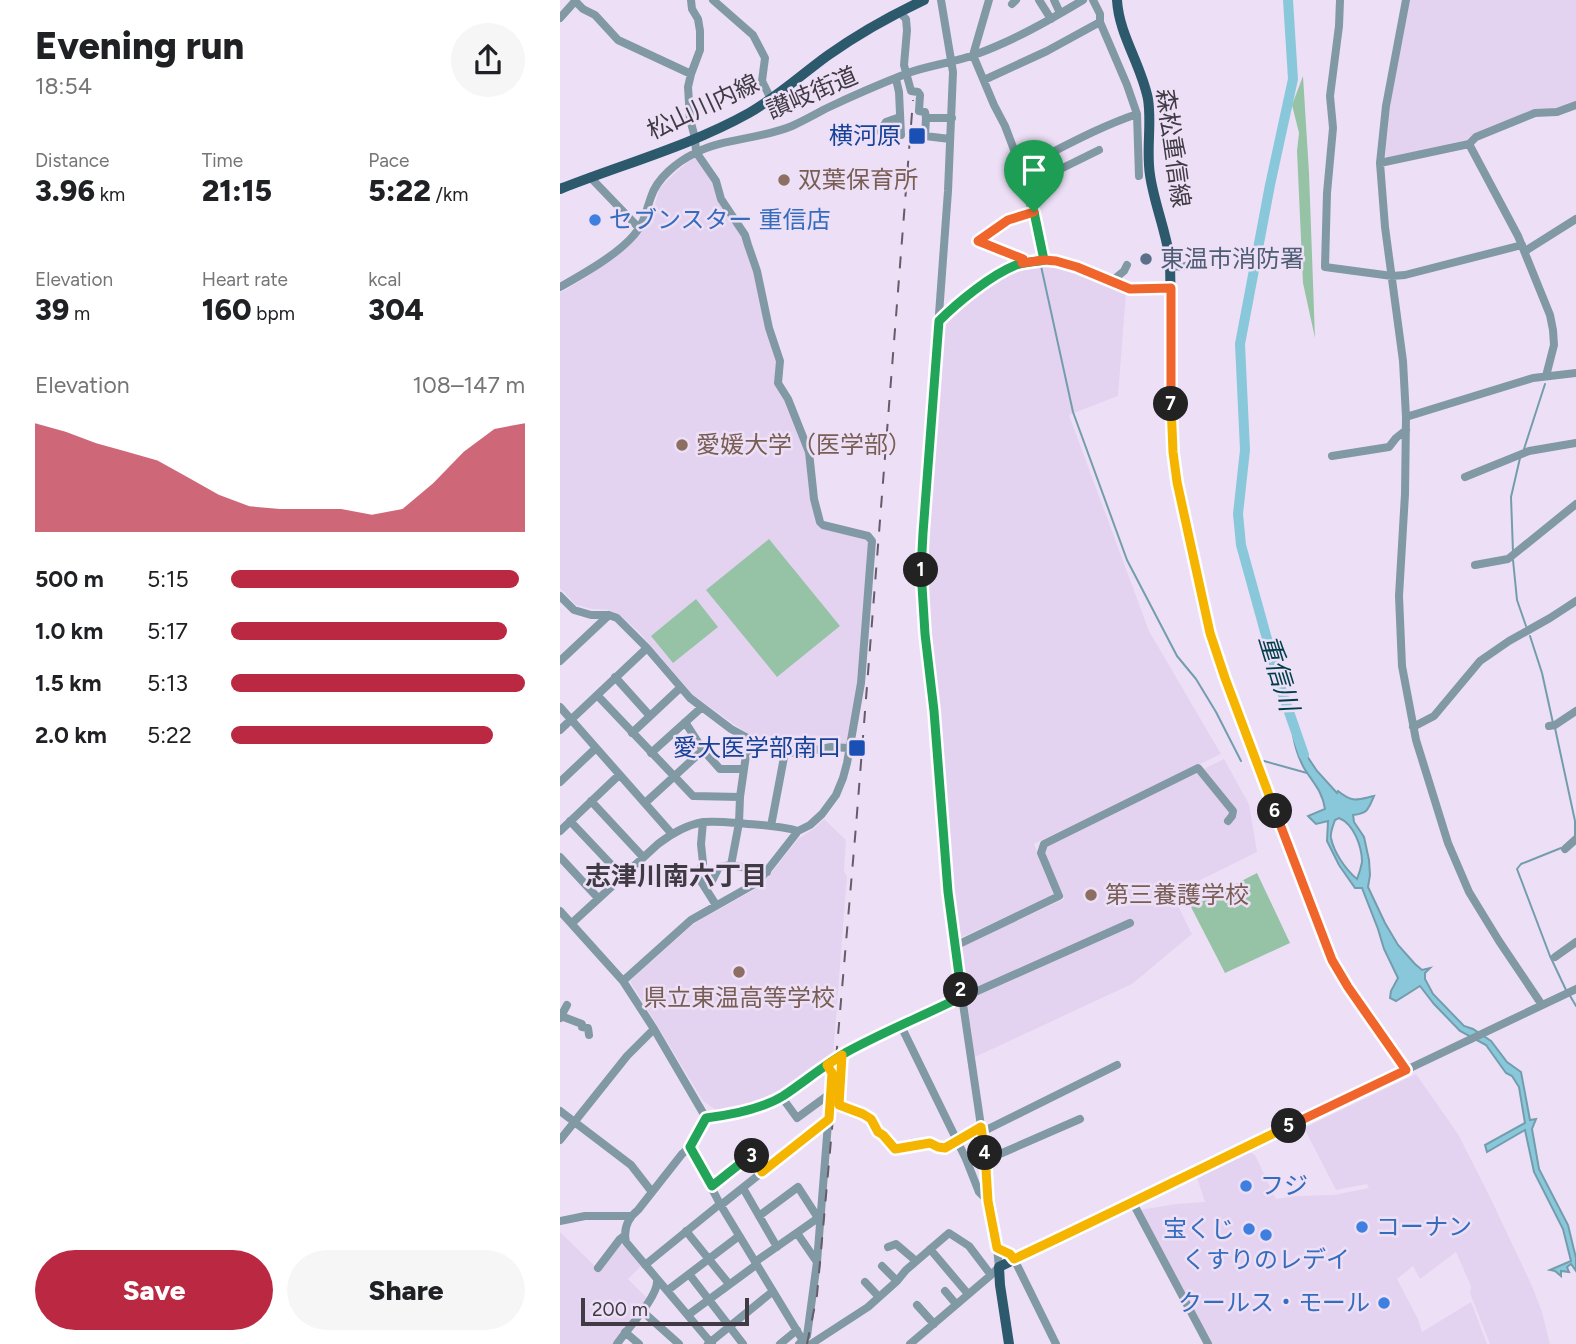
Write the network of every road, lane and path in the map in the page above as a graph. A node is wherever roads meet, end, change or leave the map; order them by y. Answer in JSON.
{"nodes":[{"id":1,"x":575,"y":0,"type":"edge"},
{"id":2,"x":691,"y":0,"type":"edge"},
{"id":3,"x":713,"y":0,"type":"edge"},
{"id":4,"x":925,"y":0,"type":"edge"},
{"id":5,"x":941,"y":0,"type":"edge"},
{"id":6,"x":989,"y":0,"type":"edge"},
{"id":7,"x":1039,"y":0,"type":"edge"},
{"id":8,"x":1054,"y":0,"type":"edge"},
{"id":9,"x":1083,"y":0,"type":"edge"},
{"id":10,"x":1093,"y":0,"type":"edge"},
{"id":11,"x":1117,"y":0,"type":"edge"},
{"id":12,"x":1340,"y":0,"type":"edge"},
{"id":13,"x":1406,"y":0,"type":"edge"},
{"id":14,"x":899,"y":12,"type":"junction"},
{"id":15,"x":1060,"y":13,"type":"junction"},
{"id":16,"x":560,"y":18,"type":"edge"},
{"id":17,"x":1051,"y":19,"type":"junction"},
{"id":18,"x":1100,"y":22,"type":"junction"},
{"id":19,"x":972,"y":56,"type":"junction"},
{"id":20,"x":952,"y":62,"type":"junction"},
{"id":21,"x":906,"y":74,"type":"junction"},
{"id":22,"x":691,"y":75,"type":"junction"},
{"id":23,"x":896,"y":79,"type":"junction"},
{"id":24,"x":984,"y":80,"type":"junction"},
{"id":25,"x":911,"y":91,"type":"junction"},
{"id":26,"x":899,"y":92,"type":"junction"},
{"id":27,"x":771,"y":99,"type":"junction"},
{"id":28,"x":1576,"y":105,"type":"edge"},
{"id":29,"x":1137,"y":114,"type":"junction"},
{"id":30,"x":900,"y":117,"type":"junction"},
{"id":31,"x":926,"y":118,"type":"junction"},
{"id":32,"x":952,"y":118,"type":"junction"},
{"id":33,"x":875,"y":131,"type":"dead end"},
{"id":34,"x":901,"y":135,"type":"dead end"},
{"id":35,"x":695,"y":138,"type":"junction"},
{"id":36,"x":950,"y":139,"type":"junction"},
{"id":37,"x":1469,"y":144,"type":"junction"},
{"id":38,"x":676,"y":146,"type":"junction"},
{"id":39,"x":1099,"y":150,"type":"dead end"},
{"id":40,"x":696,"y":152,"type":"junction"},
{"id":41,"x":684,"y":160,"type":"junction"},
{"id":42,"x":1380,"y":163,"type":"junction"},
{"id":43,"x":677,"y":165,"type":"junction"},
{"id":44,"x":1021,"y":168,"type":"junction"},
{"id":45,"x":1139,"y":176,"type":"dead end"},
{"id":46,"x":590,"y":177,"type":"junction"},
{"id":47,"x":1026,"y":186,"type":"junction"},
{"id":48,"x":560,"y":189,"type":"edge"},
{"id":49,"x":1032,"y":213,"type":"junction"},
{"id":50,"x":1576,"y":219,"type":"edge"},
{"id":51,"x":639,"y":228,"type":"junction"},
{"id":52,"x":1523,"y":248,"type":"junction"},
{"id":53,"x":1044,"y":260,"type":"junction"},
{"id":54,"x":1022,"y":263,"type":"junction"},
{"id":55,"x":1127,"y":265,"type":"dead end"},
{"id":56,"x":1186,"y":266,"type":"dead end"},
{"id":57,"x":1170,"y":267,"type":"junction"},
{"id":58,"x":1392,"y":276,"type":"junction"},
{"id":59,"x":1112,"y":281,"type":"junction"},
{"id":60,"x":560,"y":287,"type":"edge"},
{"id":61,"x":1171,"y":288,"type":"junction"},
{"id":62,"x":939,"y":321,"type":"junction"},
{"id":63,"x":1576,"y":373,"type":"edge"},
{"id":64,"x":1546,"y":376,"type":"junction"},
{"id":65,"x":1406,"y":417,"type":"junction"},
{"id":66,"x":1406,"y":430,"type":"junction"},
{"id":67,"x":1576,"y":443,"type":"edge"},
{"id":68,"x":1389,"y":447,"type":"junction"},
{"id":69,"x":1407,"y":453,"type":"junction"},
{"id":70,"x":1332,"y":456,"type":"dead end"},
{"id":71,"x":1465,"y":477,"type":"dead end"},
{"id":72,"x":1576,"y":504,"type":"edge"},
{"id":73,"x":1475,"y":565,"type":"dead end"},
{"id":74,"x":560,"y":596,"type":"edge"},
{"id":75,"x":1576,"y":601,"type":"edge"},
{"id":76,"x":609,"y":615,"type":"junction"},
{"id":77,"x":647,"y":648,"type":"junction"},
{"id":78,"x":560,"y":661,"type":"edge"},
{"id":79,"x":615,"y":677,"type":"junction"},
{"id":80,"x":680,"y":688,"type":"junction"},
{"id":81,"x":597,"y":695,"type":"junction"},
{"id":82,"x":560,"y":707,"type":"edge"},
{"id":83,"x":701,"y":708,"type":"junction"},
{"id":84,"x":1576,"y":711,"type":"edge"},
{"id":85,"x":650,"y":716,"type":"junction"},
{"id":86,"x":571,"y":719,"type":"junction"},
{"id":87,"x":685,"y":722,"type":"junction"},
{"id":88,"x":1549,"y":726,"type":"dead end"},
{"id":89,"x":1413,"y":727,"type":"junction"},
{"id":90,"x":560,"y":730,"type":"edge"},
{"id":91,"x":632,"y":733,"type":"junction"},
{"id":92,"x":755,"y":742,"type":"junction"},
{"id":93,"x":596,"y":748,"type":"junction"},
{"id":94,"x":848,"y":748,"type":"junction"},
{"id":95,"x":703,"y":750,"type":"junction"},
{"id":96,"x":785,"y":752,"type":"junction"},
{"id":97,"x":651,"y":753,"type":"junction"},
{"id":98,"x":744,"y":769,"type":"junction"},
{"id":99,"x":619,"y":775,"type":"junction"},
{"id":100,"x":674,"y":777,"type":"junction"},
{"id":101,"x":560,"y":782,"type":"edge"},
{"id":102,"x":740,"y":797,"type":"junction"},
{"id":103,"x":591,"y":801,"type":"junction"},
{"id":104,"x":645,"y":803,"type":"junction"},
{"id":105,"x":570,"y":821,"type":"junction"},
{"id":106,"x":1228,"y":821,"type":"dead end"},
{"id":107,"x":703,"y":822,"type":"junction"},
{"id":108,"x":739,"y":823,"type":"junction"},
{"id":109,"x":771,"y":826,"type":"junction"},
{"id":110,"x":560,"y":831,"type":"edge"},
{"id":111,"x":798,"y":831,"type":"junction"},
{"id":112,"x":671,"y":834,"type":"junction"},
{"id":113,"x":1576,"y":839,"type":"edge"},
{"id":114,"x":1565,"y":849,"type":"dead end"},
{"id":115,"x":643,"y":857,"type":"junction"},
{"id":116,"x":560,"y":858,"type":"edge"},
{"id":117,"x":731,"y":864,"type":"junction"},
{"id":118,"x":767,"y":872,"type":"junction"},
{"id":119,"x":622,"y":876,"type":"junction"},
{"id":120,"x":706,"y":888,"type":"junction"},
{"id":121,"x":598,"y":898,"type":"junction"},
{"id":122,"x":716,"y":905,"type":"junction"},
{"id":123,"x":560,"y":911,"type":"edge"},
{"id":124,"x":572,"y":923,"type":"junction"},
{"id":125,"x":1130,"y":923,"type":"dead end"},
{"id":126,"x":1576,"y":943,"type":"edge"},
{"id":127,"x":955,"y":946,"type":"junction"},
{"id":128,"x":1555,"y":957,"type":"dead end"},
{"id":129,"x":623,"y":981,"type":"junction"},
{"id":130,"x":1571,"y":991,"type":"edge"},
{"id":131,"x":961,"y":997,"type":"junction"},
{"id":132,"x":567,"y":1005,"type":"dead end"},
{"id":133,"x":1542,"y":1005,"type":"junction"},
{"id":134,"x":561,"y":1017,"type":"edge"},
{"id":135,"x":901,"y":1026,"type":"junction"},
{"id":136,"x":654,"y":1029,"type":"junction"},
{"id":137,"x":589,"y":1035,"type":"dead end"},
{"id":138,"x":842,"y":1055,"type":"junction"},
{"id":139,"x":827,"y":1065,"type":"junction"},
{"id":140,"x":1117,"y":1065,"type":"dead end"},
{"id":141,"x":1406,"y":1070,"type":"junction"},
{"id":142,"x":831,"y":1093,"type":"junction"},
{"id":143,"x":781,"y":1096,"type":"junction"},
{"id":144,"x":560,"y":1111,"type":"edge"},
{"id":145,"x":706,"y":1118,"type":"junction"},
{"id":146,"x":829,"y":1119,"type":"junction"},
{"id":147,"x":1080,"y":1119,"type":"dead end"},
{"id":148,"x":575,"y":1121,"type":"junction"},
{"id":149,"x":981,"y":1130,"type":"junction"},
{"id":150,"x":560,"y":1140,"type":"edge"},
{"id":151,"x":957,"y":1141,"type":"junction"},
{"id":152,"x":690,"y":1147,"type":"junction"},
{"id":153,"x":986,"y":1160,"type":"junction"},
{"id":154,"x":762,"y":1172,"type":"junction"},
{"id":155,"x":712,"y":1186,"type":"junction"},
{"id":156,"x":743,"y":1188,"type":"junction"},
{"id":157,"x":652,"y":1192,"type":"junction"},
{"id":158,"x":988,"y":1201,"type":"junction"},
{"id":159,"x":1133,"y":1203,"type":"junction"},
{"id":160,"x":720,"y":1205,"type":"junction"},
{"id":161,"x":631,"y":1216,"type":"junction"},
{"id":162,"x":759,"y":1216,"type":"junction"},
{"id":163,"x":819,"y":1220,"type":"junction"},
{"id":164,"x":560,"y":1221,"type":"edge"},
{"id":165,"x":687,"y":1231,"type":"junction"},
{"id":166,"x":797,"y":1233,"type":"junction"},
{"id":167,"x":625,"y":1235,"type":"junction"},
{"id":168,"x":739,"y":1236,"type":"junction"},
{"id":169,"x":777,"y":1247,"type":"junction"},
{"id":170,"x":888,"y":1247,"type":"dead end"},
{"id":171,"x":997,"y":1248,"type":"junction"},
{"id":172,"x":930,"y":1249,"type":"junction"},
{"id":173,"x":709,"y":1259,"type":"junction"},
{"id":174,"x":1014,"y":1259,"type":"junction"},
{"id":175,"x":916,"y":1261,"type":"junction"},
{"id":176,"x":817,"y":1262,"type":"junction"},
{"id":177,"x":755,"y":1263,"type":"junction"},
{"id":178,"x":645,"y":1265,"type":"junction"},
{"id":179,"x":883,"y":1266,"type":"dead end"},
{"id":180,"x":999,"y":1267,"type":"junction"},
{"id":181,"x":598,"y":1268,"type":"dead end"},
{"id":182,"x":689,"y":1274,"type":"junction"},
{"id":183,"x":991,"y":1275,"type":"junction"},
{"id":184,"x":657,"y":1280,"type":"junction"},
{"id":185,"x":897,"y":1281,"type":"junction"},
{"id":186,"x":865,"y":1282,"type":"dead end"},
{"id":187,"x":729,"y":1284,"type":"junction"},
{"id":188,"x":668,"y":1290,"type":"junction"},
{"id":189,"x":945,"y":1291,"type":"dead end"},
{"id":190,"x":772,"y":1292,"type":"junction"},
{"id":191,"x":968,"y":1294,"type":"junction"},
{"id":192,"x":879,"y":1297,"type":"junction"},
{"id":193,"x":709,"y":1300,"type":"junction"},
{"id":194,"x":957,"y":1304,"type":"junction"},
{"id":195,"x":917,"y":1305,"type":"dead end"},
{"id":196,"x":642,"y":1311,"type":"junction"},
{"id":197,"x":688,"y":1315,"type":"junction"},
{"id":198,"x":934,"y":1324,"type":"junction"},
{"id":199,"x":730,"y":1326,"type":"junction"},
{"id":200,"x":797,"y":1330,"type":"junction"},
{"id":201,"x":625,"y":1332,"type":"junction"},
{"id":202,"x":710,"y":1343,"type":"edge"},
{"id":203,"x":805,"y":1343,"type":"edge"},
{"id":204,"x":617,"y":1344,"type":"edge"},
{"id":205,"x":639,"y":1344,"type":"edge"},
{"id":206,"x":679,"y":1344,"type":"edge"},
{"id":207,"x":743,"y":1344,"type":"edge"},
{"id":208,"x":780,"y":1344,"type":"edge"},
{"id":209,"x":910,"y":1344,"type":"edge"},
{"id":210,"x":1009,"y":1344,"type":"edge"},
{"id":211,"x":1056,"y":1344,"type":"edge"},
{"id":212,"x":1208,"y":1344,"type":"edge"}],
"edges":[{"from":1,"to":16,"type":"street"},
{"from":1,"to":22,"type":"street"},
{"from":2,"to":22,"type":"street"},
{"from":3,"to":27,"type":"street"},
{"from":4,"to":14,"type":"main road","name":"松山川内線"},
{"from":5,"to":20,"type":"street"},
{"from":6,"to":19,"type":"street"},
{"from":7,"to":17,"type":"street"},
{"from":8,"to":15,"type":"street"},
{"from":9,"to":15,"type":"street","name":"讃岐街道"},
{"from":10,"to":18,"type":"street"},
{"from":11,"to":57,"type":"main road","name":"森松重信線"},
{"from":12,"to":58,"type":"street"},
{"from":13,"to":42,"type":"street"},
{"from":14,"to":21,"type":"street"},
{"from":14,"to":27,"type":"main road","name":"松山川内線"},
{"from":15,"to":17,"type":"street","name":"讃岐街道"},
{"from":17,"to":19,"type":"street","name":"讃岐街道"},
{"from":18,"to":24,"type":"street"},
{"from":18,"to":29,"type":"street"},
{"from":19,"to":20,"type":"street","name":"讃岐街道"},
{"from":19,"to":24,"type":"street"},
{"from":20,"to":21,"type":"street","name":"讃岐街道"},
{"from":20,"to":32,"type":"street"},
{"from":21,"to":23,"type":"street","name":"讃岐街道"},
{"from":21,"to":25,"type":"street"},
{"from":22,"to":35,"type":"street"},
{"from":23,"to":26,"type":"street"},
{"from":23,"to":40,"type":"street","name":"讃岐街道"},
{"from":24,"to":44,"type":"street"},
{"from":25,"to":26,"type":"street"},
{"from":25,"to":31,"type":"street"},
{"from":26,"to":30,"type":"street"},
{"from":27,"to":35,"type":"main road","name":"松山川内線"},
{"from":28,"to":37,"type":"street"},
{"from":29,"to":44,"type":"street"},
{"from":29,"to":45,"type":"street"},
{"from":30,"to":33,"type":"street"},
{"from":30,"to":34,"type":"street"},
{"from":31,"to":32,"type":"street"},
{"from":31,"to":36,"type":"street"},
{"from":32,"to":36,"type":"street"},
{"from":35,"to":38,"type":"main road","name":"松山川内線"},
{"from":35,"to":40,"type":"street"},
{"from":36,"to":62,"type":"street"},
{"from":37,"to":42,"type":"street"},
{"from":37,"to":52,"type":"street"},
{"from":38,"to":41,"type":"street"},
{"from":38,"to":43,"type":"street"},
{"from":38,"to":46,"type":"main road","name":"松山川内線"},
{"from":39,"to":47,"type":"street"},
{"from":40,"to":41,"type":"street","name":"讃岐街道"},
{"from":40,"to":94,"type":"street"},
{"from":41,"to":43,"type":"street","name":"讃岐街道"},
{"from":42,"to":58,"type":"street"},
{"from":43,"to":51,"type":"street","name":"讃岐街道"},
{"from":44,"to":47,"type":"street"},
{"from":46,"to":48,"type":"main road","name":"松山川内線"},
{"from":46,"to":51,"type":"street"},
{"from":47,"to":49,"type":"street"},
{"from":49,"to":53,"type":"street"},
{"from":49,"to":54,"type":"street"},
{"from":50,"to":52,"type":"street"},
{"from":51,"to":60,"type":"street","name":"讃岐街道"},
{"from":52,"to":58,"type":"street"},
{"from":52,"to":64,"type":"street"},
{"from":53,"to":54,"type":"street"},
{"from":53,"to":59,"type":"street"},
{"from":54,"to":62,"type":"street"},
{"from":55,"to":59,"type":"street"},
{"from":56,"to":57,"type":"street"},
{"from":57,"to":61,"type":"main road","name":"森松重信線"},
{"from":58,"to":65,"type":"street"},
{"from":59,"to":61,"type":"street"},
{"from":61,"to":141,"type":"main road","name":"森松重信線"},
{"from":62,"to":127,"type":"street"},
{"from":63,"to":64,"type":"street"},
{"from":64,"to":65,"type":"street"},
{"from":65,"to":66,"type":"street"},
{"from":66,"to":68,"type":"street"},
{"from":66,"to":69,"type":"street"},
{"from":67,"to":71,"type":"street"},
{"from":68,"to":69,"type":"street"},
{"from":68,"to":70,"type":"street"},
{"from":69,"to":89,"type":"street"},
{"from":72,"to":73,"type":"street"},
{"from":74,"to":76,"type":"street"},
{"from":75,"to":89,"type":"street"},
{"from":76,"to":77,"type":"street"},
{"from":76,"to":78,"type":"street"},
{"from":77,"to":79,"type":"street"},
{"from":77,"to":80,"type":"street"},
{"from":79,"to":81,"type":"street"},
{"from":79,"to":85,"type":"street"},
{"from":80,"to":83,"type":"street"},
{"from":80,"to":85,"type":"street"},
{"from":81,"to":86,"type":"street"},
{"from":81,"to":91,"type":"street"},
{"from":82,"to":86,"type":"street"},
{"from":83,"to":87,"type":"street"},
{"from":83,"to":92,"type":"street"},
{"from":84,"to":88,"type":"street"},
{"from":85,"to":91,"type":"street"},
{"from":86,"to":90,"type":"street"},
{"from":86,"to":93,"type":"street"},
{"from":87,"to":95,"type":"street"},
{"from":87,"to":97,"type":"street"},
{"from":89,"to":133,"type":"street"},
{"from":91,"to":97,"type":"street"},
{"from":92,"to":96,"type":"street"},
{"from":92,"to":98,"type":"street"},
{"from":93,"to":99,"type":"street"},
{"from":93,"to":101,"type":"street"},
{"from":94,"to":96,"type":"street"},
{"from":94,"to":111,"type":"street"},
{"from":95,"to":98,"type":"street"},
{"from":95,"to":100,"type":"street"},
{"from":96,"to":109,"type":"street"},
{"from":97,"to":100,"type":"street"},
{"from":98,"to":102,"type":"street"},
{"from":99,"to":103,"type":"street"},
{"from":99,"to":104,"type":"street"},
{"from":100,"to":102,"type":"street"},
{"from":100,"to":104,"type":"street"},
{"from":102,"to":108,"type":"street"},
{"from":103,"to":105,"type":"street"},
{"from":103,"to":115,"type":"street"},
{"from":104,"to":112,"type":"street"},
{"from":105,"to":110,"type":"street"},
{"from":105,"to":119,"type":"street"},
{"from":106,"to":127,"type":"street"},
{"from":107,"to":108,"type":"street"},
{"from":107,"to":112,"type":"street"},
{"from":107,"to":120,"type":"street"},
{"from":108,"to":109,"type":"street"},
{"from":108,"to":117,"type":"street"},
{"from":109,"to":111,"type":"street"},
{"from":111,"to":118,"type":"street"},
{"from":112,"to":115,"type":"street"},
{"from":113,"to":114,"type":"street"},
{"from":115,"to":119,"type":"street"},
{"from":116,"to":121,"type":"street"},
{"from":117,"to":118,"type":"street"},
{"from":117,"to":120,"type":"street"},
{"from":118,"to":122,"type":"street"},
{"from":119,"to":121,"type":"street"},
{"from":120,"to":122,"type":"street"},
{"from":121,"to":124,"type":"street"},
{"from":122,"to":129,"type":"street"},
{"from":123,"to":124,"type":"street"},
{"from":124,"to":129,"type":"street"},
{"from":125,"to":131,"type":"street"},
{"from":126,"to":128,"type":"street"},
{"from":127,"to":131,"type":"street"},
{"from":129,"to":136,"type":"street"},
{"from":130,"to":133,"type":"street"},
{"from":131,"to":135,"type":"street"},
{"from":131,"to":149,"type":"street"},
{"from":132,"to":134,"type":"street"},
{"from":133,"to":141,"type":"street"},
{"from":134,"to":137,"type":"street"},
{"from":135,"to":138,"type":"street"},
{"from":135,"to":151,"type":"street"},
{"from":136,"to":145,"type":"street"},
{"from":136,"to":148,"type":"street"},
{"from":138,"to":139,"type":"street"},
{"from":138,"to":151,"type":"street"},
{"from":139,"to":142,"type":"street"},
{"from":139,"to":143,"type":"street"},
{"from":140,"to":149,"type":"street"},
{"from":141,"to":159,"type":"main road"},
{"from":142,"to":143,"type":"street"},
{"from":142,"to":146,"type":"street"},
{"from":143,"to":145,"type":"street"},
{"from":144,"to":148,"type":"street"},
{"from":145,"to":152,"type":"street"},
{"from":146,"to":154,"type":"street"},
{"from":146,"to":163,"type":"street"},
{"from":147,"to":153,"type":"street"},
{"from":148,"to":150,"type":"street"},
{"from":148,"to":157,"type":"street"},
{"from":149,"to":151,"type":"street"},
{"from":149,"to":153,"type":"street"},
{"from":151,"to":158,"type":"street"},
{"from":152,"to":155,"type":"street"},
{"from":152,"to":157,"type":"street"},
{"from":153,"to":158,"type":"street"},
{"from":154,"to":155,"type":"street"},
{"from":154,"to":156,"type":"street"},
{"from":155,"to":160,"type":"street"},
{"from":156,"to":160,"type":"street"},
{"from":156,"to":162,"type":"street"},
{"from":157,"to":161,"type":"street"},
{"from":158,"to":171,"type":"street"},
{"from":159,"to":174,"type":"main road"},
{"from":159,"to":212,"type":"street"},
{"from":160,"to":165,"type":"street"},
{"from":160,"to":168,"type":"street"},
{"from":161,"to":164,"type":"street"},
{"from":161,"to":167,"type":"street"},
{"from":162,"to":163,"type":"street"},
{"from":162,"to":169,"type":"street"},
{"from":163,"to":166,"type":"street"},
{"from":163,"to":176,"type":"street"},
{"from":165,"to":173,"type":"street"},
{"from":165,"to":178,"type":"street"},
{"from":166,"to":169,"type":"street"},
{"from":166,"to":176,"type":"street"},
{"from":167,"to":178,"type":"street"},
{"from":167,"to":181,"type":"street"},
{"from":168,"to":173,"type":"street"},
{"from":168,"to":177,"type":"street"},
{"from":169,"to":177,"type":"street"},
{"from":170,"to":175,"type":"street"},
{"from":171,"to":174,"type":"street"},
{"from":171,"to":180,"type":"street"},
{"from":172,"to":175,"type":"street"},
{"from":172,"to":183,"type":"street"},
{"from":172,"to":191,"type":"street"},
{"from":173,"to":182,"type":"street"},
{"from":173,"to":187,"type":"street"},
{"from":174,"to":180,"type":"main road"},
{"from":174,"to":211,"type":"street"},
{"from":175,"to":185,"type":"street"},
{"from":176,"to":203,"type":"street"},
{"from":177,"to":187,"type":"street"},
{"from":177,"to":190,"type":"street"},
{"from":178,"to":184,"type":"street"},
{"from":179,"to":185,"type":"street"},
{"from":180,"to":183,"type":"street"},
{"from":180,"to":210,"type":"main road"},
{"from":182,"to":188,"type":"street"},
{"from":182,"to":193,"type":"street"},
{"from":183,"to":191,"type":"street"},
{"from":184,"to":188,"type":"street"},
{"from":184,"to":196,"type":"street"},
{"from":185,"to":192,"type":"street"},
{"from":186,"to":192,"type":"street"},
{"from":187,"to":193,"type":"street"},
{"from":188,"to":197,"type":"street"},
{"from":189,"to":194,"type":"street"},
{"from":190,"to":199,"type":"street"},
{"from":190,"to":200,"type":"street"},
{"from":191,"to":194,"type":"street"},
{"from":192,"to":203,"type":"street"},
{"from":193,"to":197,"type":"street"},
{"from":193,"to":199,"type":"street"},
{"from":194,"to":198,"type":"street"},
{"from":195,"to":198,"type":"street"},
{"from":196,"to":201,"type":"street"},
{"from":196,"to":206,"type":"street"},
{"from":197,"to":202,"type":"street"},
{"from":198,"to":209,"type":"street"},
{"from":199,"to":202,"type":"street"},
{"from":199,"to":207,"type":"street"},
{"from":200,"to":203,"type":"street"},
{"from":200,"to":208,"type":"street"},
{"from":201,"to":204,"type":"street"},
{"from":201,"to":205,"type":"street"}]}
